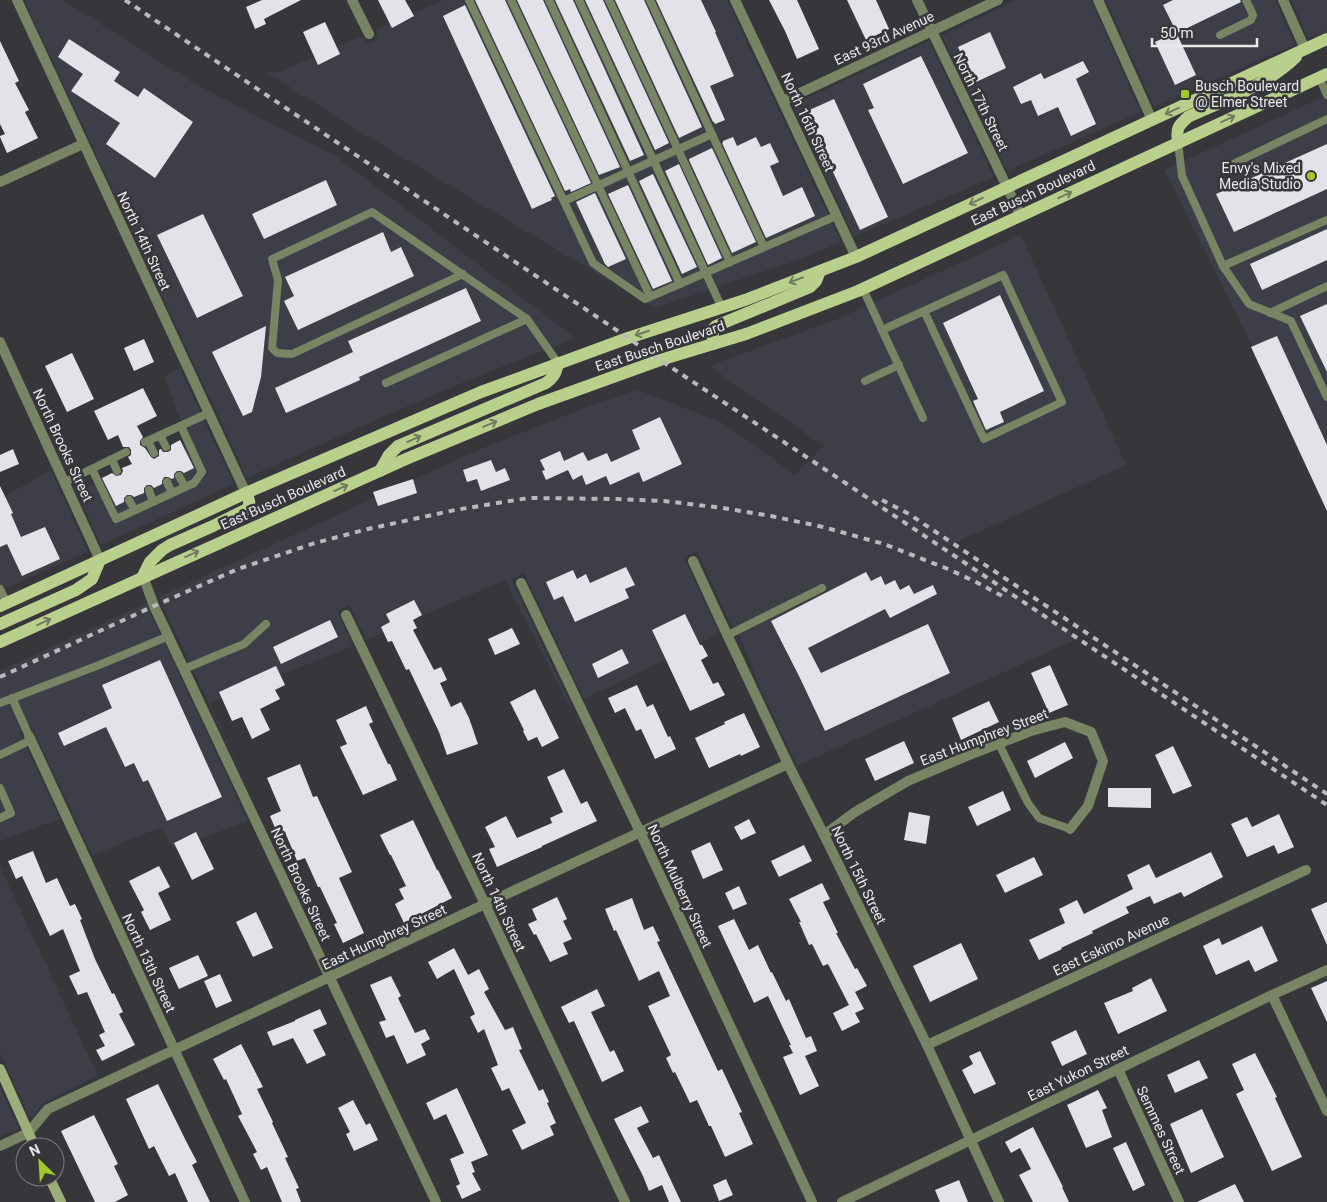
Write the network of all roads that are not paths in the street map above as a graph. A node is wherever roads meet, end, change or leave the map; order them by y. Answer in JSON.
{"nodes":[{"id":1,"x":16,"y":0,"type":"edge"},
{"id":2,"x":352,"y":0,"type":"edge"},
{"id":3,"x":470,"y":0,"type":"edge"},
{"id":4,"x":511,"y":0,"type":"edge"},
{"id":5,"x":549,"y":0,"type":"edge"},
{"id":6,"x":579,"y":0,"type":"edge"},
{"id":7,"x":609,"y":0,"type":"edge"},
{"id":8,"x":650,"y":0,"type":"edge"},
{"id":9,"x":734,"y":0,"type":"edge"},
{"id":10,"x":917,"y":0,"type":"edge"},
{"id":11,"x":998,"y":0,"type":"edge"},
{"id":12,"x":1098,"y":0,"type":"edge"},
{"id":13,"x":1246,"y":0,"type":"edge"},
{"id":14,"x":1283,"y":0,"type":"edge"},
{"id":15,"x":932,"y":31,"type":"junction"},
{"id":16,"x":369,"y":34,"type":"dead end"},
{"id":17,"x":1220,"y":35,"type":"dead end"},
{"id":18,"x":1327,"y":39,"type":"edge"},
{"id":19,"x":1305,"y":49,"type":"junction"},
{"id":20,"x":1323,"y":75,"type":"edge"},
{"id":21,"x":1327,"y":95,"type":"edge"},
{"id":22,"x":782,"y":101,"type":"junction"},
{"id":23,"x":1327,"y":119,"type":"edge"},
{"id":24,"x":1152,"y":120,"type":"junction"},
{"id":25,"x":712,"y":134,"type":"junction"},
{"id":26,"x":1178,"y":142,"type":"junction"},
{"id":27,"x":83,"y":144,"type":"junction"},
{"id":28,"x":679,"y":150,"type":"junction"},
{"id":29,"x":654,"y":160,"type":"junction"},
{"id":30,"x":1233,"y":164,"type":"dead end"},
{"id":31,"x":628,"y":172,"type":"junction"},
{"id":32,"x":0,"y":182,"type":"edge"},
{"id":33,"x":599,"y":186,"type":"junction"},
{"id":34,"x":1007,"y":187,"type":"junction"},
{"id":35,"x":564,"y":201,"type":"junction"},
{"id":36,"x":836,"y":216,"type":"junction"},
{"id":37,"x":1021,"y":216,"type":"junction"},
{"id":38,"x":1327,"y":220,"type":"edge"},
{"id":39,"x":764,"y":247,"type":"junction"},
{"id":40,"x":856,"y":257,"type":"junction"},
{"id":41,"x":730,"y":262,"type":"junction"},
{"id":42,"x":1223,"y":266,"type":"junction"},
{"id":43,"x":820,"y":271,"type":"junction"},
{"id":44,"x":706,"y":272,"type":"junction"},
{"id":45,"x":463,"y":274,"type":"junction"},
{"id":46,"x":680,"y":284,"type":"junction"},
{"id":47,"x":1327,"y":286,"type":"edge"},
{"id":48,"x":863,"y":289,"type":"junction"},
{"id":49,"x":650,"y":296,"type":"junction"},
{"id":50,"x":722,"y":308,"type":"junction"},
{"id":51,"x":924,"y":311,"type":"junction"},
{"id":52,"x":1270,"y":313,"type":"junction"},
{"id":53,"x":527,"y":319,"type":"junction"},
{"id":54,"x":882,"y":330,"type":"junction"},
{"id":55,"x":0,"y":342,"type":"edge"},
{"id":56,"x":713,"y":344,"type":"junction"},
{"id":57,"x":558,"y":363,"type":"junction"},
{"id":58,"x":899,"y":365,"type":"junction"},
{"id":59,"x":865,"y":381,"type":"dead end"},
{"id":60,"x":386,"y":383,"type":"dead end"},
{"id":61,"x":1327,"y":397,"type":"edge"},
{"id":62,"x":209,"y":413,"type":"junction"},
{"id":63,"x":923,"y":418,"type":"dead end"},
{"id":64,"x":181,"y":426,"type":"junction"},
{"id":65,"x":160,"y":435,"type":"junction"},
{"id":66,"x":166,"y":447,"type":"dead end"},
{"id":67,"x":126,"y":452,"type":"dead end"},
{"id":68,"x":154,"y":453,"type":"dead end"},
{"id":69,"x":112,"y":459,"type":"junction"},
{"id":70,"x":92,"y":469,"type":"junction"},
{"id":71,"x":117,"y":471,"type":"dead end"},
{"id":72,"x":380,"y":471,"type":"junction"},
{"id":73,"x":179,"y":476,"type":"dead end"},
{"id":74,"x":64,"y":482,"type":"junction"},
{"id":75,"x":167,"y":482,"type":"dead end"},
{"id":76,"x":185,"y":487,"type":"junction"},
{"id":77,"x":148,"y":490,"type":"dead end"},
{"id":78,"x":172,"y":493,"type":"junction"},
{"id":79,"x":246,"y":493,"type":"junction"},
{"id":80,"x":129,"y":500,"type":"dead end"},
{"id":81,"x":153,"y":502,"type":"junction"},
{"id":82,"x":134,"y":510,"type":"junction"},
{"id":83,"x":100,"y":560,"type":"junction"},
{"id":84,"x":694,"y":561,"type":"dead end"},
{"id":85,"x":143,"y":576,"type":"junction"},
{"id":86,"x":521,"y":583,"type":"dead end"},
{"id":87,"x":822,"y":588,"type":"dead end"},
{"id":88,"x":0,"y":589,"type":"edge"},
{"id":89,"x":4,"y":605,"type":"edge"},
{"id":90,"x":346,"y":615,"type":"dead end"},
{"id":91,"x":0,"y":624,"type":"edge"},
{"id":92,"x":266,"y":624,"type":"dead end"},
{"id":93,"x":728,"y":635,"type":"junction"},
{"id":94,"x":169,"y":636,"type":"junction"},
{"id":95,"x":0,"y":642,"type":"edge"},
{"id":96,"x":184,"y":669,"type":"junction"},
{"id":97,"x":12,"y":698,"type":"junction"},
{"id":98,"x":0,"y":703,"type":"edge"},
{"id":99,"x":30,"y":738,"type":"junction"},
{"id":100,"x":999,"y":744,"type":"junction"},
{"id":101,"x":0,"y":755,"type":"edge"},
{"id":102,"x":788,"y":764,"type":"junction"},
{"id":103,"x":0,"y":788,"type":"edge"},
{"id":104,"x":0,"y":818,"type":"edge"},
{"id":105,"x":1070,"y":829,"type":"joint"},
{"id":106,"x":640,"y":832,"type":"junction"},
{"id":107,"x":824,"y":834,"type":"junction"},
{"id":108,"x":1306,"y":870,"type":"dead end"},
{"id":109,"x":485,"y":904,"type":"junction"},
{"id":110,"x":1327,"y":970,"type":"edge"},
{"id":111,"x":330,"y":978,"type":"junction"},
{"id":112,"x":1272,"y":995,"type":"junction"},
{"id":113,"x":927,"y":1045,"type":"junction"},
{"id":114,"x":174,"y":1049,"type":"junction"},
{"id":115,"x":0,"y":1069,"type":"edge"},
{"id":116,"x":1118,"y":1069,"type":"junction"},
{"id":117,"x":1327,"y":1111,"type":"edge"},
{"id":118,"x":28,"y":1133,"type":"junction"},
{"id":119,"x":30,"y":1137,"type":"edge"},
{"id":120,"x":971,"y":1140,"type":"junction"},
{"id":121,"x":0,"y":1146,"type":"edge"},
{"id":122,"x":54,"y":1187,"type":"edge"},
{"id":123,"x":61,"y":1202,"type":"edge"},
{"id":124,"x":244,"y":1202,"type":"edge"},
{"id":125,"x":436,"y":1202,"type":"edge"},
{"id":126,"x":625,"y":1202,"type":"edge"},
{"id":127,"x":812,"y":1202,"type":"edge"},
{"id":128,"x":842,"y":1202,"type":"edge"},
{"id":129,"x":999,"y":1202,"type":"edge"},
{"id":130,"x":1179,"y":1202,"type":"edge"}],
"edges":[{"from":1,"to":27,"type":"street","name":"North 14th Street"},
{"from":2,"to":16,"type":"street"},
{"from":3,"to":35,"type":"lane"},
{"from":4,"to":33,"type":"lane"},
{"from":5,"to":31,"type":"lane"},
{"from":6,"to":29,"type":"lane"},
{"from":7,"to":28,"type":"lane"},
{"from":8,"to":25,"type":"lane"},
{"from":9,"to":22,"type":"street","name":"North 16th Street"},
{"from":10,"to":15,"type":"street","name":"North 17th Street"},
{"from":11,"to":15,"type":"street","name":"East 93rd Avenue"},
{"from":12,"to":24,"type":"street"},
{"from":13,"to":17,"type":"lane"},
{"from":14,"to":19,"type":"street"},
{"from":15,"to":22,"type":"street","name":"East 93rd Avenue"},
{"from":15,"to":34,"type":"street","name":"North 17th Street"},
{"from":18,"to":19,"type":"main road","name":"East Busch Boulevard"},
{"from":19,"to":24,"type":"main road","name":"East Busch Boulevard","one_way":true},
{"from":19,"to":26,"type":"main road"},
{"from":20,"to":21,"type":"lane"},
{"from":26,"to":20,"type":"main road","name":"East Busch Boulevard","one_way":true},
{"from":22,"to":36,"type":"street","name":"North 16th Street"},
{"from":23,"to":30,"type":"lane"},
{"from":24,"to":34,"type":"main road","name":"East Busch Boulevard"},
{"from":25,"to":28,"type":"lane"},
{"from":25,"to":39,"type":"lane"},
{"from":37,"to":26,"type":"main road","name":"East Busch Boulevard","one_way":true},
{"from":26,"to":42,"type":"lane"},
{"from":27,"to":32,"type":"street"},
{"from":27,"to":62,"type":"street","name":"North 14th Street"},
{"from":28,"to":29,"type":"lane"},
{"from":28,"to":41,"type":"lane"},
{"from":29,"to":31,"type":"lane"},
{"from":29,"to":44,"type":"lane"},
{"from":31,"to":33,"type":"lane"},
{"from":31,"to":46,"type":"lane"},
{"from":33,"to":35,"type":"lane"},
{"from":33,"to":49,"type":"lane"},
{"from":34,"to":37,"type":"street","name":"North 17th Street"},
{"from":34,"to":40,"type":"main road","name":"East Busch Boulevard","one_way":true},
{"from":35,"to":49,"type":"lane"},
{"from":36,"to":39,"type":"lane"},
{"from":36,"to":40,"type":"street","name":"North 16th Street"},
{"from":37,"to":48,"type":"main road","name":"East Busch Boulevard"},
{"from":38,"to":42,"type":"lane"},
{"from":39,"to":41,"type":"lane"},
{"from":40,"to":43,"type":"main road","name":"East Busch Boulevard"},
{"from":41,"to":44,"type":"lane"},
{"from":42,"to":52,"type":"lane"},
{"from":43,"to":50,"type":"main road","name":"East Busch Boulevard","one_way":true},
{"from":43,"to":56,"type":"main road"},
{"from":44,"to":46,"type":"lane"},
{"from":44,"to":50,"type":"lane"},
{"from":45,"to":45,"type":"lane"},
{"from":45,"to":53,"type":"lane"},
{"from":46,"to":49,"type":"lane"},
{"from":47,"to":52,"type":"lane"},
{"from":48,"to":54,"type":"lane"},
{"from":48,"to":56,"type":"main road","name":"East Busch Boulevard"},
{"from":50,"to":57,"type":"main road","name":"East Busch Boulevard","one_way":true},
{"from":51,"to":51,"type":"lane"},
{"from":51,"to":54,"type":"lane"},
{"from":52,"to":61,"type":"lane"},
{"from":53,"to":57,"type":"lane"},
{"from":53,"to":60,"type":"lane"},
{"from":54,"to":58,"type":"lane"},
{"from":55,"to":74,"type":"street","name":"North Brooks Street"},
{"from":72,"to":56,"type":"main road","name":"East Busch Boulevard","one_way":true},
{"from":72,"to":57,"type":"main road","one_way":true},
{"from":57,"to":79,"type":"main road","name":"East Busch Boulevard"},
{"from":58,"to":59,"type":"lane"},
{"from":58,"to":63,"type":"lane"},
{"from":62,"to":64,"type":"lane"},
{"from":62,"to":79,"type":"street","name":"North 14th Street"},
{"from":64,"to":65,"type":"lane"},
{"from":64,"to":76,"type":"lane"},
{"from":65,"to":66,"type":"lane"},
{"from":65,"to":68,"type":"lane"},
{"from":67,"to":69,"type":"lane"},
{"from":69,"to":70,"type":"lane"},
{"from":69,"to":71,"type":"lane"},
{"from":70,"to":74,"type":"lane"},
{"from":70,"to":82,"type":"lane"},
{"from":85,"to":72,"type":"main road","name":"East Busch Boulevard","one_way":true},
{"from":73,"to":76,"type":"lane"},
{"from":74,"to":83,"type":"street","name":"North Brooks Street"},
{"from":75,"to":78,"type":"lane"},
{"from":76,"to":78,"type":"lane"},
{"from":77,"to":81,"type":"lane"},
{"from":78,"to":81,"type":"lane"},
{"from":79,"to":83,"type":"main road","name":"East Busch Boulevard"},
{"from":79,"to":85,"type":"main road"},
{"from":80,"to":82,"type":"lane"},
{"from":81,"to":82,"type":"lane"},
{"from":83,"to":89,"type":"main road","name":"East Busch Boulevard"},
{"from":83,"to":91,"type":"main road"},
{"from":84,"to":93,"type":"street","name":"North 15th Street"},
{"from":85,"to":94,"type":"street","name":"North Brooks Street"},
{"from":95,"to":85,"type":"main road","name":"East Busch Boulevard","one_way":true},
{"from":86,"to":106,"type":"street","name":"North Mulberry Street"},
{"from":87,"to":93,"type":"lane"},
{"from":88,"to":89,"type":"lane"},
{"from":90,"to":109,"type":"street","name":"North 14th Street"},
{"from":92,"to":96,"type":"lane"},
{"from":93,"to":102,"type":"street","name":"North 15th Street"},
{"from":94,"to":96,"type":"street","name":"North Brooks Street"},
{"from":94,"to":97,"type":"lane"},
{"from":96,"to":111,"type":"street","name":"North Brooks Street"},
{"from":97,"to":98,"type":"lane"},
{"from":97,"to":99,"type":"lane"},
{"from":99,"to":101,"type":"lane"},
{"from":99,"to":114,"type":"street","name":"North 13th Street"},
{"from":100,"to":105,"type":"lane"},
{"from":100,"to":105,"type":"street","name":"East Humphrey Street"},
{"from":100,"to":107,"type":"street","name":"East Humphrey Street"},
{"from":102,"to":106,"type":"street","name":"East Humphrey Street"},
{"from":102,"to":107,"type":"street","name":"North 15th Street"},
{"from":103,"to":104,"type":"lane"},
{"from":106,"to":109,"type":"street","name":"East Humphrey Street"},
{"from":106,"to":127,"type":"street","name":"North Mulberry Street"},
{"from":107,"to":113,"type":"street","name":"North 15th Street"},
{"from":108,"to":113,"type":"street","name":"East Eskimo Avenue"},
{"from":109,"to":111,"type":"street","name":"East Humphrey Street"},
{"from":109,"to":126,"type":"street","name":"North 14th Street"},
{"from":110,"to":112,"type":"street","name":"East Yukon Street"},
{"from":111,"to":114,"type":"street","name":"East Humphrey Street"},
{"from":111,"to":125,"type":"street","name":"North Brooks Street"},
{"from":112,"to":116,"type":"street","name":"East Yukon Street"},
{"from":112,"to":117,"type":"street"},
{"from":113,"to":120,"type":"street","name":"North 15th Street"},
{"from":114,"to":118,"type":"street","name":"East Humphrey Street"},
{"from":114,"to":124,"type":"street","name":"North 13th Street"},
{"from":115,"to":118,"type":"street"},
{"from":116,"to":120,"type":"street","name":"East Yukon Street"},
{"from":116,"to":130,"type":"street","name":"Semmes Street"},
{"from":118,"to":119,"type":"street"},
{"from":118,"to":121,"type":"street","name":"East Humphrey Street"},
{"from":120,"to":128,"type":"street","name":"East Yukon Street"},
{"from":120,"to":129,"type":"street","name":"North 15th Street"},
{"from":122,"to":123,"type":"street"}]}
